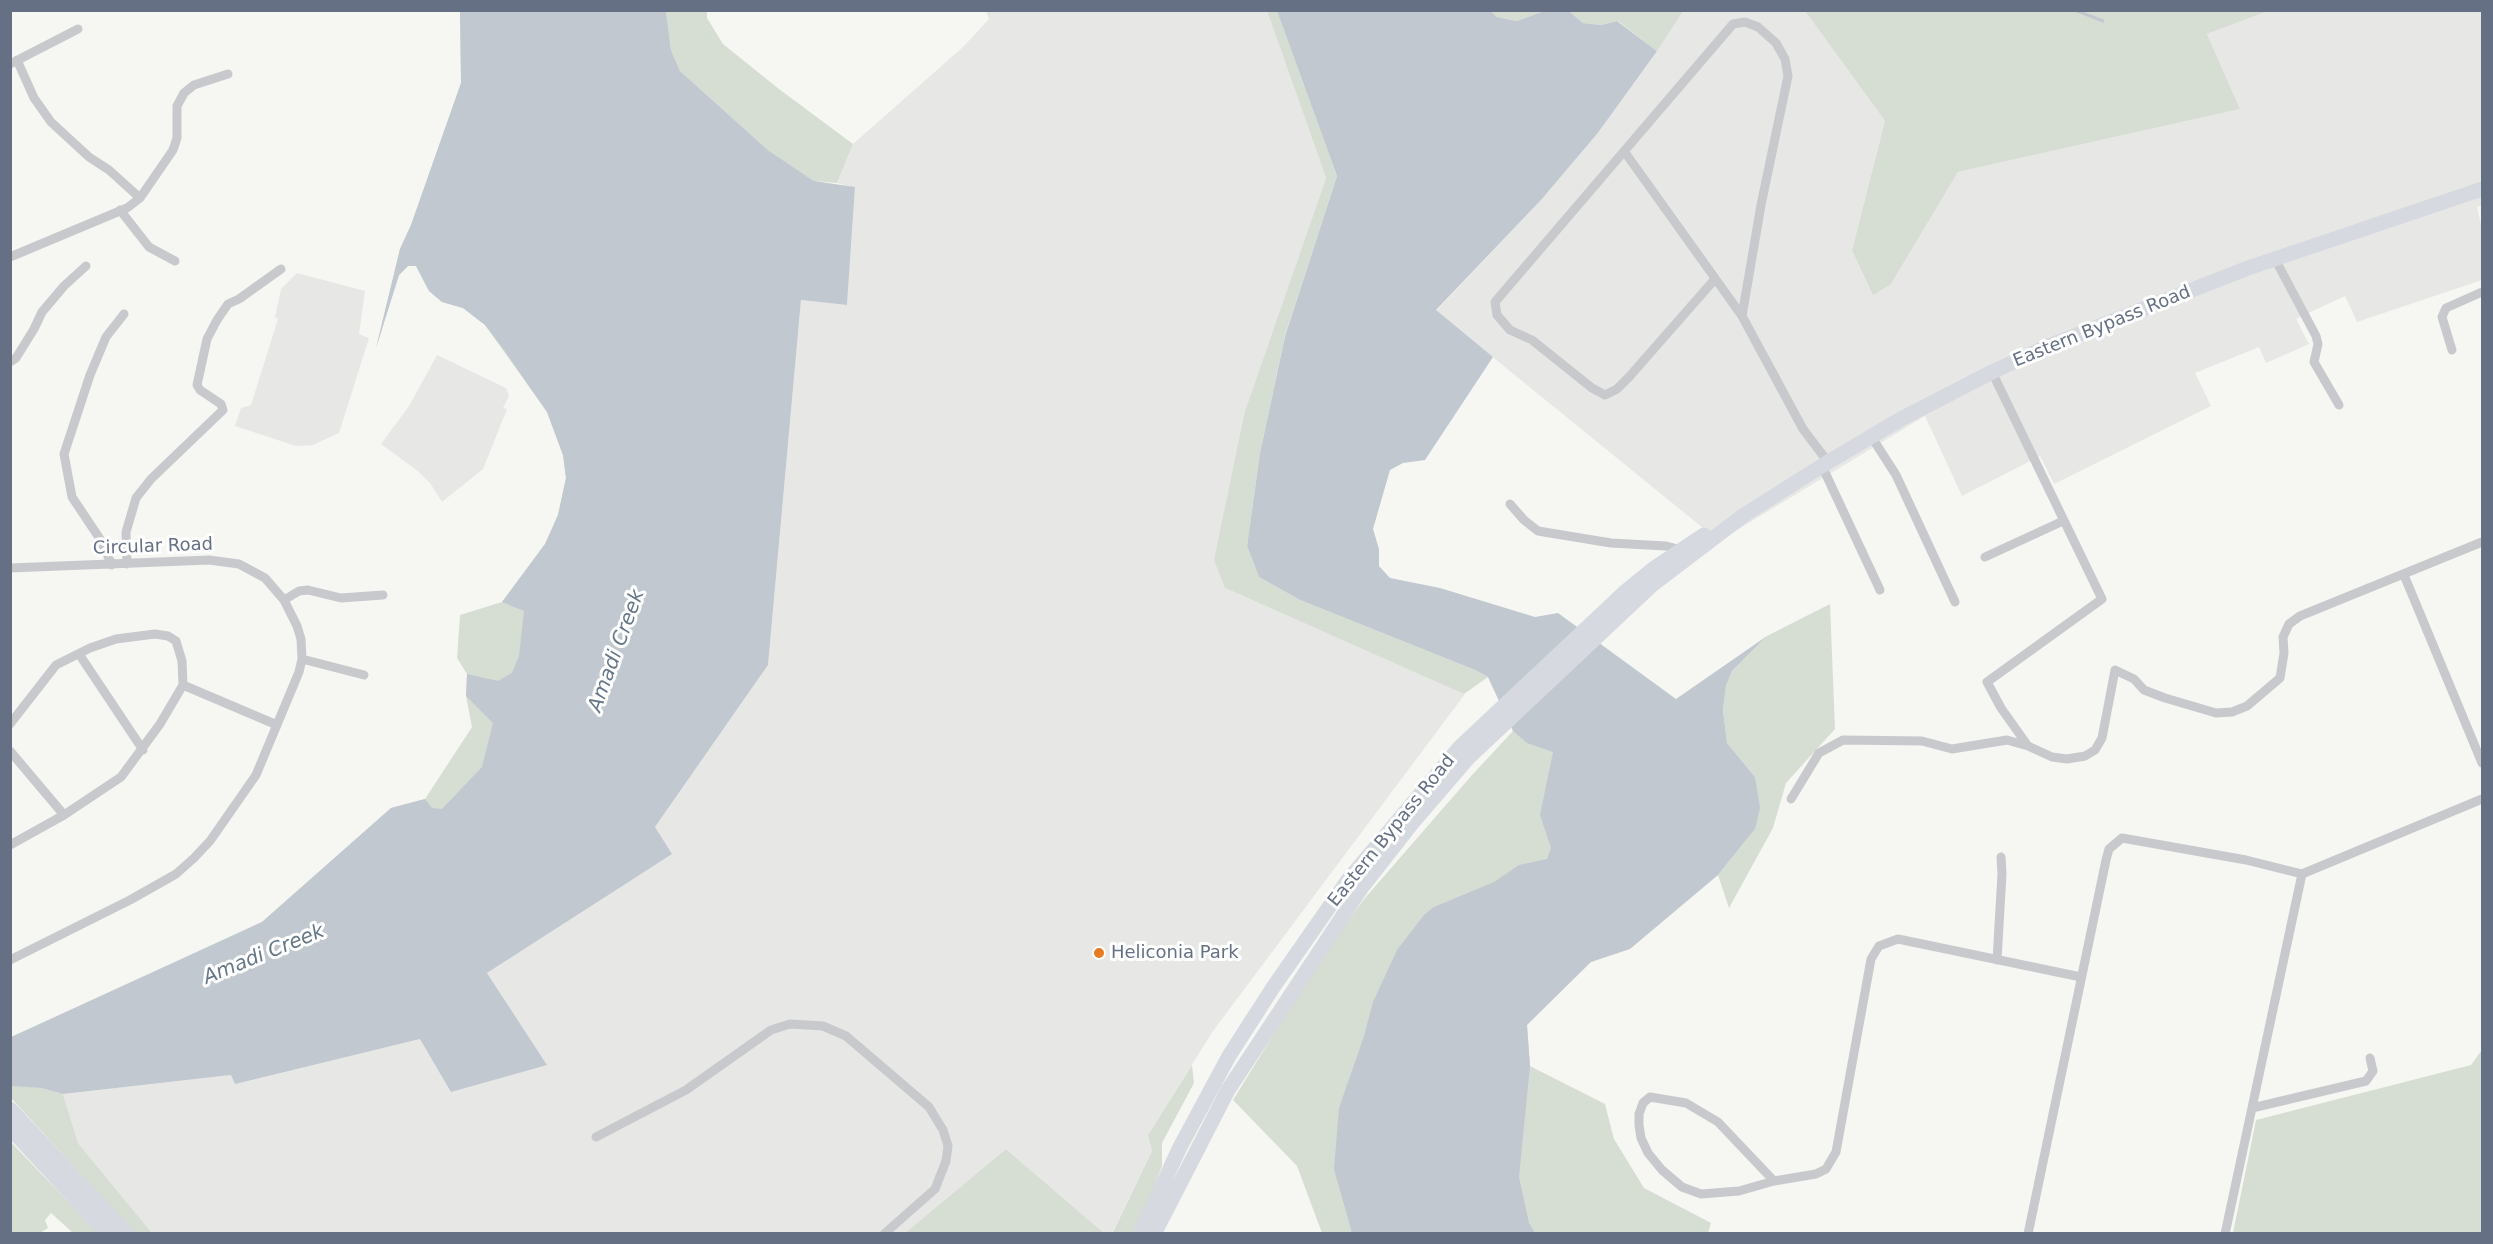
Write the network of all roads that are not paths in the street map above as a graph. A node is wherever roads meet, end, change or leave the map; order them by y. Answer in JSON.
{"nodes":[{"id":1,"x":78,"y":29,"type":"dead end"},
{"id":2,"x":14,"y":62,"type":"edge"},
{"id":3,"x":228,"y":74,"type":"dead end"},
{"id":4,"x":1624,"y":151,"type":"junction"},
{"id":5,"x":2482,"y":189,"type":"edge"},
{"id":6,"x":140,"y":198,"type":"junction"},
{"id":7,"x":120,"y":210,"type":"junction"},
{"id":8,"x":10,"y":257,"type":"edge"},
{"id":9,"x":2275,"y":259,"type":"junction"},
{"id":10,"x":175,"y":261,"type":"dead end"},
{"id":11,"x":86,"y":266,"type":"dead end"},
{"id":12,"x":281,"y":269,"type":"dead end"},
{"id":13,"x":1715,"y":279,"type":"junction"},
{"id":14,"x":2482,"y":292,"type":"edge"},
{"id":15,"x":124,"y":314,"type":"dead end"},
{"id":16,"x":1742,"y":316,"type":"junction"},
{"id":17,"x":2452,"y":350,"type":"dead end"},
{"id":18,"x":10,"y":362,"type":"edge"},
{"id":19,"x":1992,"y":372,"type":"junction"},
{"id":20,"x":2339,"y":405,"type":"dead end"},
{"id":21,"x":1871,"y":436,"type":"junction"},
{"id":22,"x":1825,"y":464,"type":"junction"},
{"id":23,"x":1510,"y":504,"type":"dead end"},
{"id":24,"x":1744,"y":515,"type":"junction"},
{"id":25,"x":2063,"y":520,"type":"junction"},
{"id":26,"x":2482,"y":542,"type":"edge"},
{"id":27,"x":1682,"y":550,"type":"junction"},
{"id":28,"x":1985,"y":557,"type":"dead end"},
{"id":29,"x":127,"y":564,"type":"junction"},
{"id":30,"x":112,"y":565,"type":"junction"},
{"id":31,"x":10,"y":568,"type":"edge"},
{"id":32,"x":2404,"y":575,"type":"junction"},
{"id":33,"x":1880,"y":590,"type":"dead end"},
{"id":34,"x":383,"y":595,"type":"dead end"},
{"id":35,"x":1630,"y":595,"type":"junction"},
{"id":36,"x":284,"y":600,"type":"junction"},
{"id":37,"x":1955,"y":602,"type":"dead end"},
{"id":38,"x":79,"y":654,"type":"junction"},
{"id":39,"x":302,"y":659,"type":"junction"},
{"id":40,"x":364,"y":675,"type":"dead end"},
{"id":41,"x":183,"y":685,"type":"junction"},
{"id":42,"x":10,"y":724,"type":"edge"},
{"id":43,"x":277,"y":724,"type":"junction"},
{"id":44,"x":2028,"y":746,"type":"junction"},
{"id":45,"x":143,"y":750,"type":"junction"},
{"id":46,"x":10,"y":751,"type":"edge"},
{"id":47,"x":1464,"y":753,"type":"junction"},
{"id":48,"x":2482,"y":763,"type":"edge"},
{"id":49,"x":1791,"y":799,"type":"dead end"},
{"id":50,"x":2482,"y":799,"type":"edge"},
{"id":51,"x":64,"y":815,"type":"junction"},
{"id":52,"x":10,"y":845,"type":"edge"},
{"id":53,"x":2001,"y":857,"type":"dead end"},
{"id":54,"x":2302,"y":874,"type":"junction"},
{"id":55,"x":10,"y":960,"type":"edge"},
{"id":56,"x":1997,"y":960,"type":"junction"},
{"id":57,"x":2081,"y":977,"type":"junction"},
{"id":58,"x":2370,"y":1058,"type":"dead end"},
{"id":59,"x":2252,"y":1108,"type":"junction"},
{"id":60,"x":10,"y":1109,"type":"edge"},
{"id":61,"x":10,"y":1128,"type":"edge"},
{"id":62,"x":596,"y":1137,"type":"dead end"},
{"id":63,"x":1774,"y":1181,"type":"junction"},
{"id":64,"x":108,"y":1233,"type":"edge"},
{"id":65,"x":127,"y":1233,"type":"edge"},
{"id":66,"x":884,"y":1233,"type":"edge"},
{"id":67,"x":1140,"y":1233,"type":"edge"},
{"id":68,"x":1154,"y":1233,"type":"edge"},
{"id":69,"x":2028,"y":1233,"type":"edge"},
{"id":70,"x":2226,"y":1233,"type":"edge"}],
"edges":[{"from":1,"to":2,"type":"street"},
{"from":2,"to":6,"type":"street"},
{"from":3,"to":6,"type":"street"},
{"from":4,"to":13,"type":"street"},
{"from":4,"to":13,"type":"street"},
{"from":4,"to":16,"type":"street"},
{"from":5,"to":9,"type":"main road","name":"Eastern Bypass Road"},
{"from":6,"to":7,"type":"street"},
{"from":7,"to":8,"type":"street"},
{"from":7,"to":10,"type":"street"},
{"from":9,"to":19,"type":"main road","name":"Eastern Bypass Road"},
{"from":9,"to":20,"type":"street"},
{"from":11,"to":18,"type":"street"},
{"from":12,"to":29,"type":"street"},
{"from":13,"to":16,"type":"street"},
{"from":14,"to":17,"type":"street"},
{"from":15,"to":30,"type":"street"},
{"from":16,"to":22,"type":"street"},
{"from":19,"to":21,"type":"main road","name":"Eastern Bypass Road"},
{"from":19,"to":25,"type":"street"},
{"from":21,"to":22,"type":"main road","name":"Eastern Bypass Road"},
{"from":21,"to":37,"type":"street"},
{"from":22,"to":24,"type":"main road","name":"Eastern Bypass Road"},
{"from":22,"to":33,"type":"street"},
{"from":23,"to":27,"type":"street"},
{"from":24,"to":27,"type":"main road","name":"Eastern Bypass Road"},
{"from":24,"to":35,"type":"main road","name":"Eastern Bypass Road"},
{"from":25,"to":28,"type":"street"},
{"from":25,"to":44,"type":"street"},
{"from":26,"to":32,"type":"street"},
{"from":27,"to":35,"type":"main road","name":"Eastern Bypass Road"},
{"from":29,"to":30,"type":"street","name":"Circular Road"},
{"from":29,"to":36,"type":"street","name":"Circular Road"},
{"from":30,"to":31,"type":"street","name":"Circular Road"},
{"from":32,"to":44,"type":"street"},
{"from":32,"to":48,"type":"street"},
{"from":34,"to":36,"type":"street"},
{"from":35,"to":47,"type":"main road","name":"Eastern Bypass Road"},
{"from":36,"to":39,"type":"street","name":"Circular Road"},
{"from":38,"to":41,"type":"street"},
{"from":38,"to":42,"type":"street"},
{"from":38,"to":45,"type":"street"},
{"from":39,"to":40,"type":"street"},
{"from":39,"to":43,"type":"street","name":"Circular Road"},
{"from":41,"to":43,"type":"street"},
{"from":41,"to":45,"type":"street"},
{"from":43,"to":55,"type":"street","name":"Circular Road"},
{"from":44,"to":49,"type":"street"},
{"from":45,"to":51,"type":"street"},
{"from":46,"to":51,"type":"street"},
{"from":47,"to":67,"type":"main road","name":"Eastern Bypass Road"},
{"from":47,"to":68,"type":"main road","name":"Eastern Bypass Road"},
{"from":50,"to":54,"type":"street"},
{"from":51,"to":52,"type":"street"},
{"from":53,"to":56,"type":"street"},
{"from":54,"to":57,"type":"street"},
{"from":54,"to":59,"type":"street"},
{"from":56,"to":57,"type":"street"},
{"from":56,"to":63,"type":"street"},
{"from":57,"to":69,"type":"street"},
{"from":58,"to":59,"type":"street"},
{"from":59,"to":70,"type":"street"},
{"from":60,"to":65,"type":"main road"},
{"from":61,"to":64,"type":"main road"},
{"from":62,"to":66,"type":"street"},
{"from":63,"to":63,"type":"street"}]}
